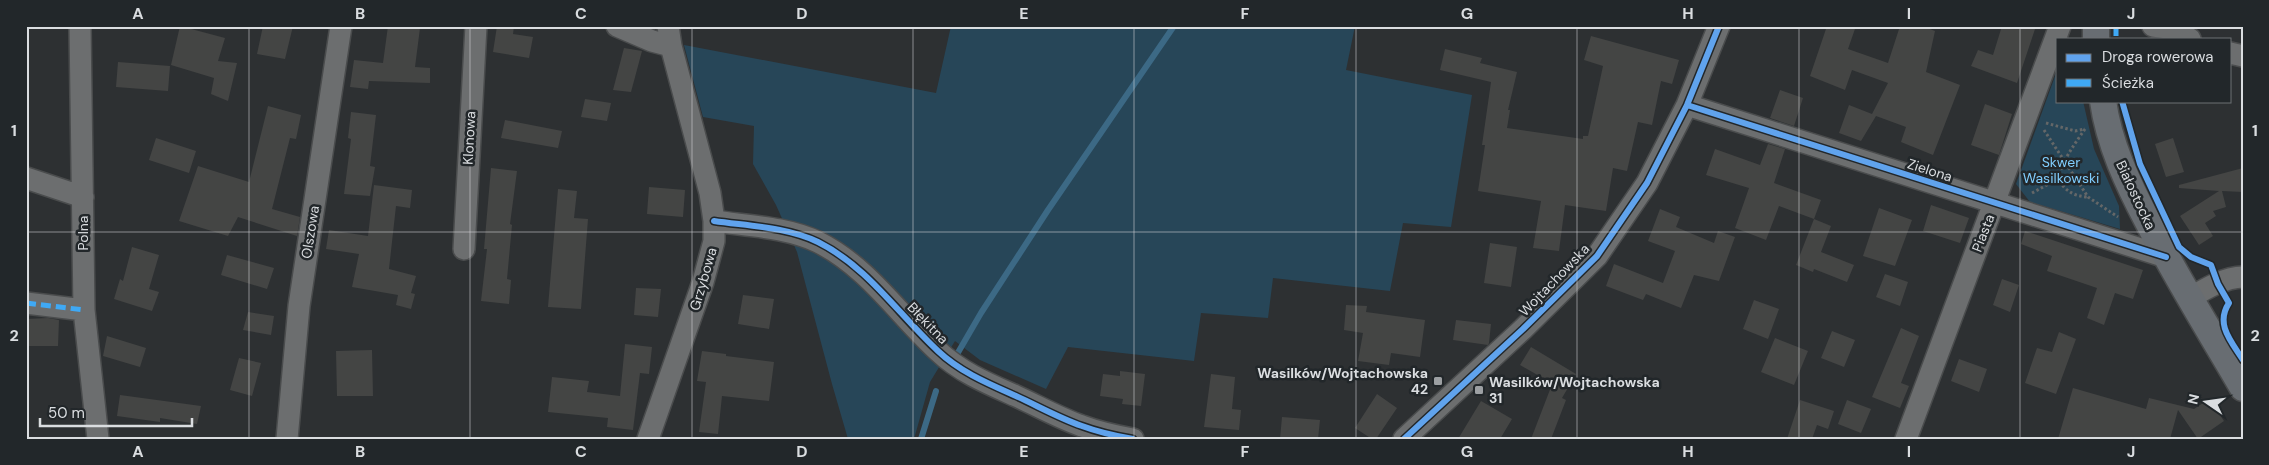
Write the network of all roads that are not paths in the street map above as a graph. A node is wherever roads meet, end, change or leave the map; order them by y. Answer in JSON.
{"nodes":[{"id":1,"x":80,"y":26,"type":"edge"},
{"id":2,"x":341,"y":26,"type":"edge"},
{"id":3,"x":476,"y":26,"type":"edge"},
{"id":4,"x":617,"y":26,"type":"edge"},
{"id":5,"x":1719,"y":26,"type":"edge"},
{"id":6,"x":2060,"y":26,"type":"edge"},
{"id":7,"x":2153,"y":26,"type":"edge"},
{"id":8,"x":670,"y":36,"type":"edge"},
{"id":9,"x":2188,"y":38,"type":"edge"},
{"id":10,"x":2102,"y":102,"type":"edge"},
{"id":11,"x":1687,"y":104,"type":"junction"},
{"id":12,"x":26,"y":178,"type":"edge"},
{"id":13,"x":83,"y":197,"type":"junction"},
{"id":14,"x":1994,"y":204,"type":"junction"},
{"id":15,"x":714,"y":231,"type":"junction"},
{"id":16,"x":464,"y":249,"type":"dead end"},
{"id":17,"x":2166,"y":257,"type":"junction"},
{"id":18,"x":2243,"y":277,"type":"edge"},
{"id":19,"x":2190,"y":298,"type":"junction"},
{"id":20,"x":26,"y":303,"type":"edge"},
{"id":21,"x":84,"y":310,"type":"junction"},
{"id":22,"x":2243,"y":388,"type":"edge"},
{"id":23,"x":98,"y":439,"type":"edge"},
{"id":24,"x":288,"y":439,"type":"edge"},
{"id":25,"x":648,"y":439,"type":"edge"},
{"id":26,"x":1134,"y":439,"type":"edge"},
{"id":27,"x":1404,"y":439,"type":"edge"},
{"id":28,"x":1906,"y":439,"type":"edge"}],
"edges":[{"from":1,"to":13,"type":"street","name":"Polna"},
{"from":2,"to":24,"type":"street","name":"Olszowa"},
{"from":3,"to":16,"type":"street","name":"Klonowa"},
{"from":4,"to":8,"type":"street"},
{"from":5,"to":11,"type":"street","name":"Wojtachowska"},
{"from":6,"to":14,"type":"street","name":"Piasta"},
{"from":7,"to":9,"type":"street"},
{"from":8,"to":15,"type":"street","name":"Grzybowa"},
{"from":10,"to":17,"type":"main road","name":"Białostocka"},
{"from":11,"to":14,"type":"street","name":"Zielona"},
{"from":11,"to":27,"type":"street","name":"Wojtachowska"},
{"from":12,"to":13,"type":"street"},
{"from":13,"to":21,"type":"street","name":"Polna"},
{"from":14,"to":17,"type":"street","name":"Zielona"},
{"from":14,"to":28,"type":"street","name":"Piasta"},
{"from":15,"to":25,"type":"street","name":"Grzybowa"},
{"from":15,"to":26,"type":"street","name":"Błękitna"},
{"from":17,"to":19,"type":"main road","name":"Białostocka"},
{"from":18,"to":19,"type":"street"},
{"from":19,"to":22,"type":"main road","name":"Białostocka"},
{"from":20,"to":21,"type":"street"},
{"from":21,"to":23,"type":"street","name":"Polna"}]}
